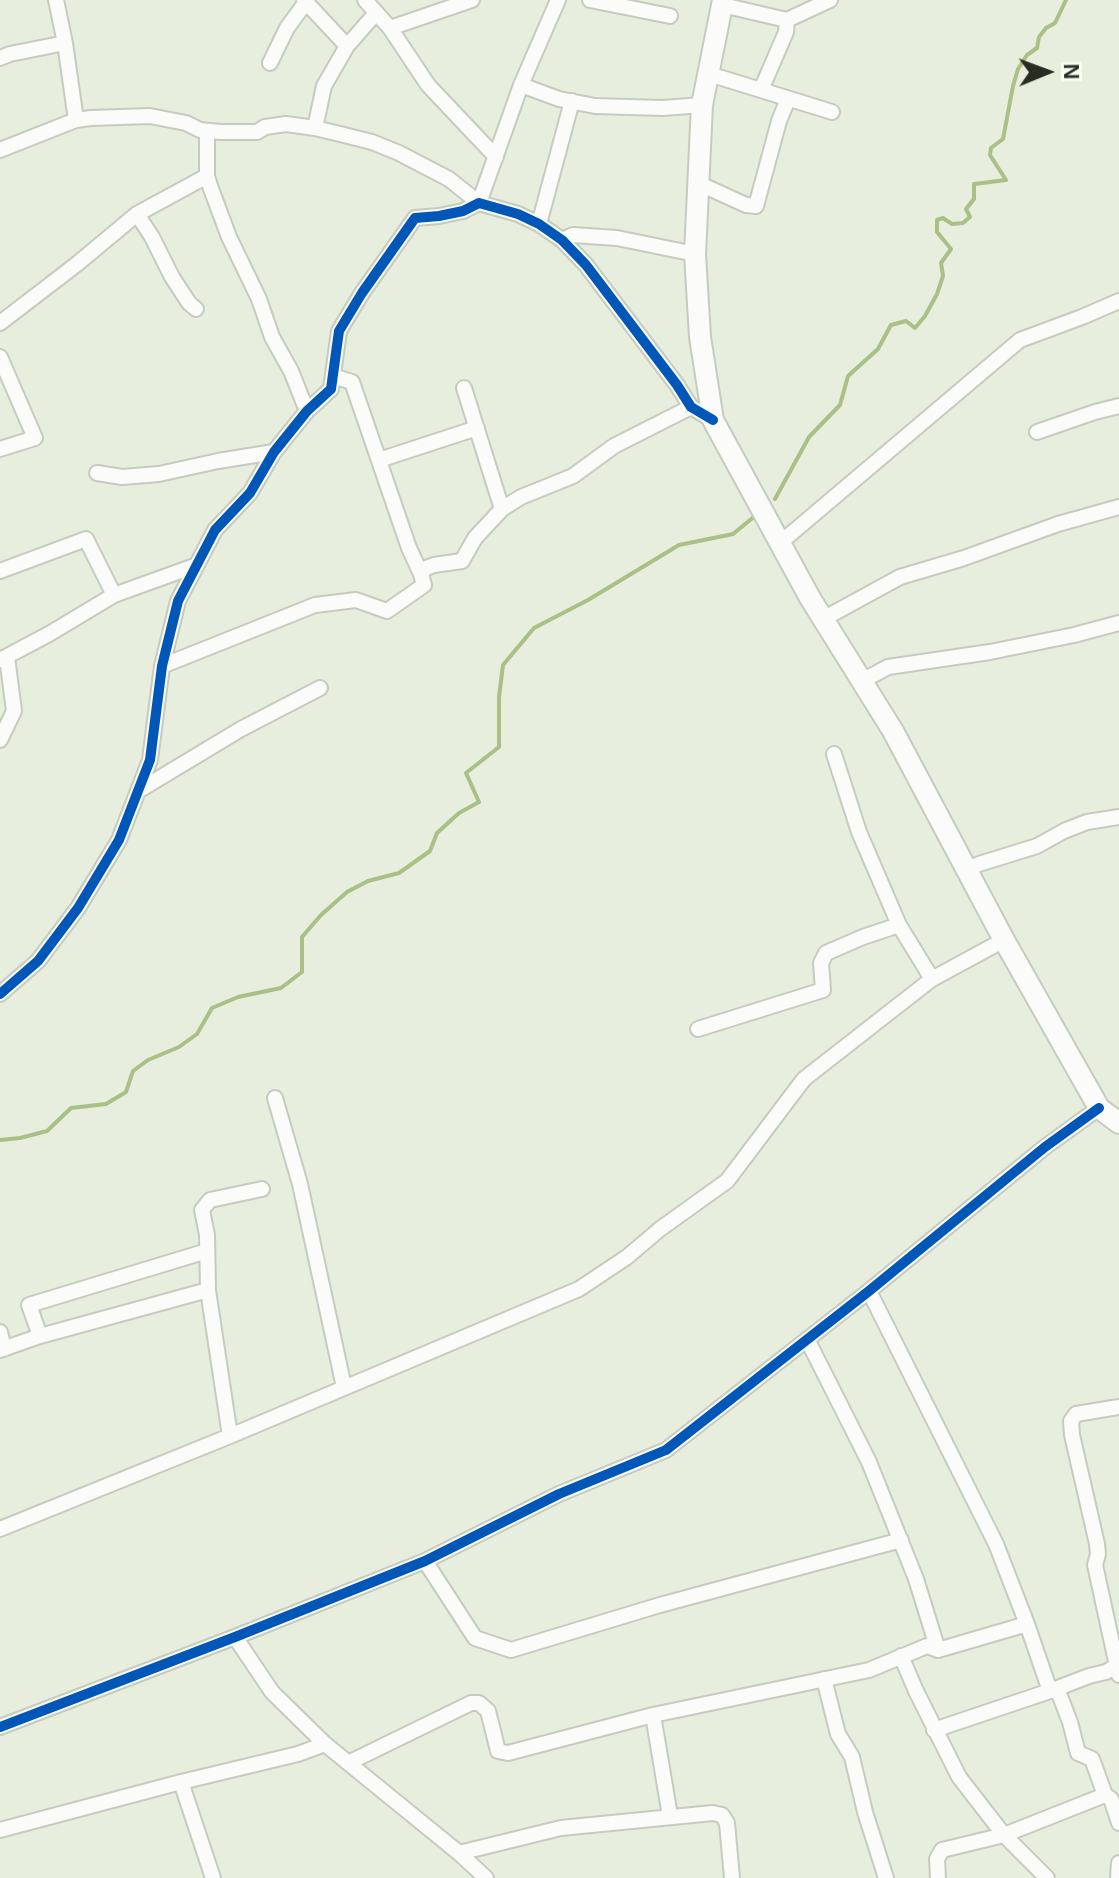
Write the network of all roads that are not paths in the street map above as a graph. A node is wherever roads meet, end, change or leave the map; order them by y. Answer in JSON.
{"nodes":[{"id":1,"x":56,"y":0,"type":"edge"},
{"id":2,"x":365,"y":0,"type":"edge"},
{"id":3,"x":472,"y":0,"type":"edge"},
{"id":4,"x":558,"y":0,"type":"edge"},
{"id":5,"x":590,"y":0,"type":"edge"},
{"id":6,"x":830,"y":0,"type":"edge"},
{"id":7,"x":305,"y":1,"type":"edge"},
{"id":8,"x":722,"y":3,"type":"edge"},
{"id":9,"x":376,"y":13,"type":"junction"},
{"id":10,"x":670,"y":16,"type":"dead end"},
{"id":11,"x":787,"y":20,"type":"junction"},
{"id":12,"x":390,"y":28,"type":"junction"},
{"id":13,"x":65,"y":43,"type":"junction"},
{"id":14,"x":347,"y":46,"type":"junction"},
{"id":15,"x":0,"y":58,"type":"edge"},
{"id":16,"x":270,"y":63,"type":"dead end"},
{"id":17,"x":709,"y":74,"type":"junction"},
{"id":18,"x":521,"y":85,"type":"junction"},
{"id":19,"x":761,"y":90,"type":"junction"},
{"id":20,"x":788,"y":99,"type":"junction"},
{"id":21,"x":572,"y":101,"type":"junction"},
{"id":22,"x":702,"y":105,"type":"junction"},
{"id":23,"x":832,"y":112,"type":"dead end"},
{"id":24,"x":76,"y":120,"type":"junction"},
{"id":25,"x":315,"y":128,"type":"junction"},
{"id":26,"x":207,"y":131,"type":"junction"},
{"id":27,"x":0,"y":150,"type":"edge"},
{"id":28,"x":496,"y":157,"type":"junction"},
{"id":29,"x":207,"y":176,"type":"junction"},
{"id":30,"x":700,"y":184,"type":"junction"},
{"id":31,"x":479,"y":203,"type":"junction"},
{"id":32,"x":137,"y":214,"type":"junction"},
{"id":33,"x":539,"y":224,"type":"junction"},
{"id":34,"x":562,"y":240,"type":"junction"},
{"id":35,"x":695,"y":254,"type":"junction"},
{"id":36,"x":1119,"y":295,"type":"edge"},
{"id":37,"x":1119,"y":301,"type":"edge"},
{"id":38,"x":196,"y":309,"type":"dead end"},
{"id":39,"x":0,"y":323,"type":"edge"},
{"id":40,"x":0,"y":357,"type":"edge"},
{"id":41,"x":333,"y":376,"type":"junction"},
{"id":42,"x":464,"y":388,"type":"dead end"},
{"id":43,"x":1119,"y":406,"type":"edge"},
{"id":44,"x":691,"y":407,"type":"junction"},
{"id":45,"x":307,"y":411,"type":"junction"},
{"id":46,"x":713,"y":420,"type":"junction"},
{"id":47,"x":477,"y":428,"type":"junction"},
{"id":48,"x":1037,"y":432,"type":"dead end"},
{"id":49,"x":0,"y":449,"type":"edge"},
{"id":50,"x":274,"y":452,"type":"junction"},
{"id":51,"x":379,"y":460,"type":"junction"},
{"id":52,"x":97,"y":473,"type":"dead end"},
{"id":53,"x":1119,"y":507,"type":"edge"},
{"id":54,"x":502,"y":509,"type":"junction"},
{"id":55,"x":780,"y":543,"type":"junction"},
{"id":56,"x":197,"y":565,"type":"junction"},
{"id":57,"x":0,"y":571,"type":"edge"},
{"id":58,"x":421,"y":574,"type":"junction"},
{"id":59,"x":114,"y":595,"type":"junction"},
{"id":60,"x":823,"y":619,"type":"junction"},
{"id":61,"x":1119,"y":623,"type":"edge"},
{"id":62,"x":3,"y":658,"type":"edge"},
{"id":63,"x":162,"y":666,"type":"junction"},
{"id":64,"x":862,"y":681,"type":"junction"},
{"id":65,"x":320,"y":688,"type":"dead end"},
{"id":66,"x":0,"y":740,"type":"edge"},
{"id":67,"x":834,"y":754,"type":"dead end"},
{"id":68,"x":138,"y":791,"type":"junction"},
{"id":69,"x":1119,"y":817,"type":"edge"},
{"id":70,"x":966,"y":870,"type":"junction"},
{"id":71,"x":899,"y":925,"type":"junction"},
{"id":72,"x":1004,"y":940,"type":"junction"},
{"id":73,"x":932,"y":979,"type":"junction"},
{"id":74,"x":0,"y":994,"type":"edge"},
{"id":75,"x":698,"y":1029,"type":"dead end"},
{"id":76,"x":275,"y":1098,"type":"dead end"},
{"id":77,"x":1099,"y":1108,"type":"junction"},
{"id":78,"x":1119,"y":1123,"type":"edge"},
{"id":79,"x":262,"y":1189,"type":"dead end"},
{"id":80,"x":207,"y":1251,"type":"junction"},
{"id":81,"x":208,"y":1290,"type":"junction"},
{"id":82,"x":869,"y":1291,"type":"junction"},
{"id":83,"x":0,"y":1332,"type":"edge"},
{"id":84,"x":40,"y":1336,"type":"junction"},
{"id":85,"x":807,"y":1339,"type":"junction"},
{"id":86,"x":2,"y":1350,"type":"edge"},
{"id":87,"x":344,"y":1387,"type":"junction"},
{"id":88,"x":1119,"y":1407,"type":"edge"},
{"id":89,"x":230,"y":1436,"type":"junction"},
{"id":90,"x":0,"y":1529,"type":"edge"},
{"id":91,"x":901,"y":1540,"type":"junction"},
{"id":92,"x":425,"y":1561,"type":"junction"},
{"id":93,"x":1027,"y":1624,"type":"junction"},
{"id":94,"x":235,"y":1637,"type":"junction"},
{"id":95,"x":938,"y":1650,"type":"junction"},
{"id":96,"x":901,"y":1656,"type":"junction"},
{"id":97,"x":1117,"y":1671,"type":"edge"},
{"id":98,"x":824,"y":1679,"type":"junction"},
{"id":99,"x":1050,"y":1691,"type":"junction"},
{"id":100,"x":653,"y":1715,"type":"junction"},
{"id":101,"x":0,"y":1727,"type":"edge"},
{"id":102,"x":934,"y":1730,"type":"junction"},
{"id":103,"x":325,"y":1744,"type":"junction"},
{"id":104,"x":348,"y":1763,"type":"junction"},
{"id":105,"x":181,"y":1782,"type":"junction"},
{"id":106,"x":1105,"y":1795,"type":"junction"},
{"id":107,"x":670,"y":1816,"type":"junction"},
{"id":108,"x":1119,"y":1823,"type":"edge"},
{"id":109,"x":0,"y":1830,"type":"edge"},
{"id":110,"x":1004,"y":1835,"type":"junction"},
{"id":111,"x":459,"y":1853,"type":"junction"},
{"id":112,"x":1119,"y":1863,"type":"edge"},
{"id":113,"x":213,"y":1878,"type":"edge"},
{"id":114,"x":486,"y":1878,"type":"edge"},
{"id":115,"x":732,"y":1878,"type":"edge"},
{"id":116,"x":886,"y":1878,"type":"edge"},
{"id":117,"x":938,"y":1878,"type":"edge"},
{"id":118,"x":1047,"y":1878,"type":"edge"},
{"id":119,"x":1118,"y":1878,"type":"edge"}],
"edges":[{"from":1,"to":13,"type":"street"},
{"from":2,"to":9,"type":"street"},
{"from":3,"to":12,"type":"street"},
{"from":4,"to":18,"type":"street"},
{"from":5,"to":10,"type":"street"},
{"from":6,"to":11,"type":"street"},
{"from":7,"to":14,"type":"street"},
{"from":7,"to":16,"type":"street"},
{"from":8,"to":11,"type":"street"},
{"from":8,"to":17,"type":"street"},
{"from":9,"to":12,"type":"street"},
{"from":9,"to":14,"type":"street"},
{"from":11,"to":19,"type":"street"},
{"from":12,"to":28,"type":"street"},
{"from":13,"to":15,"type":"street"},
{"from":13,"to":24,"type":"street"},
{"from":14,"to":25,"type":"street"},
{"from":17,"to":19,"type":"street"},
{"from":17,"to":22,"type":"street"},
{"from":18,"to":21,"type":"street"},
{"from":18,"to":28,"type":"street"},
{"from":19,"to":20,"type":"street"},
{"from":20,"to":23,"type":"street"},
{"from":20,"to":30,"type":"street"},
{"from":21,"to":22,"type":"street"},
{"from":21,"to":33,"type":"street"},
{"from":22,"to":30,"type":"street"},
{"from":24,"to":26,"type":"street"},
{"from":24,"to":27,"type":"street"},
{"from":25,"to":26,"type":"street"},
{"from":25,"to":31,"type":"street"},
{"from":26,"to":29,"type":"street"},
{"from":28,"to":31,"type":"street"},
{"from":29,"to":32,"type":"street"},
{"from":29,"to":45,"type":"street"},
{"from":30,"to":35,"type":"street"},
{"from":31,"to":33,"type":"street"},
{"from":31,"to":41,"type":"street"},
{"from":32,"to":38,"type":"street"},
{"from":32,"to":39,"type":"street"},
{"from":33,"to":34,"type":"street"},
{"from":34,"to":35,"type":"street"},
{"from":34,"to":44,"type":"street"},
{"from":35,"to":46,"type":"street"},
{"from":36,"to":37,"type":"street"},
{"from":37,"to":55,"type":"street"},
{"from":40,"to":49,"type":"street"},
{"from":41,"to":45,"type":"street"},
{"from":41,"to":51,"type":"street"},
{"from":42,"to":47,"type":"street"},
{"from":43,"to":48,"type":"street"},
{"from":44,"to":46,"type":"street"},
{"from":44,"to":54,"type":"street"},
{"from":45,"to":50,"type":"street"},
{"from":46,"to":55,"type":"street"},
{"from":47,"to":51,"type":"street"},
{"from":47,"to":54,"type":"street"},
{"from":50,"to":52,"type":"street"},
{"from":50,"to":56,"type":"street"},
{"from":51,"to":58,"type":"street"},
{"from":53,"to":60,"type":"street"},
{"from":54,"to":58,"type":"street"},
{"from":55,"to":60,"type":"street"},
{"from":56,"to":59,"type":"street"},
{"from":56,"to":63,"type":"street"},
{"from":57,"to":59,"type":"street"},
{"from":58,"to":63,"type":"street"},
{"from":59,"to":62,"type":"street"},
{"from":60,"to":64,"type":"street"},
{"from":61,"to":64,"type":"street"},
{"from":62,"to":66,"type":"street"},
{"from":63,"to":68,"type":"street"},
{"from":64,"to":70,"type":"street"},
{"from":65,"to":68,"type":"street"},
{"from":67,"to":71,"type":"street"},
{"from":68,"to":74,"type":"street"},
{"from":69,"to":70,"type":"street"},
{"from":70,"to":72,"type":"street"},
{"from":71,"to":73,"type":"street"},
{"from":71,"to":75,"type":"street"},
{"from":72,"to":73,"type":"street"},
{"from":72,"to":77,"type":"street"},
{"from":73,"to":87,"type":"street"},
{"from":76,"to":87,"type":"street"},
{"from":77,"to":78,"type":"street"},
{"from":77,"to":82,"type":"street"},
{"from":79,"to":80,"type":"street"},
{"from":80,"to":81,"type":"street"},
{"from":80,"to":84,"type":"street"},
{"from":81,"to":84,"type":"street"},
{"from":81,"to":89,"type":"street"},
{"from":82,"to":85,"type":"street"},
{"from":82,"to":93,"type":"street"},
{"from":83,"to":86,"type":"street"},
{"from":84,"to":86,"type":"street"},
{"from":85,"to":91,"type":"street"},
{"from":85,"to":92,"type":"street"},
{"from":87,"to":89,"type":"street"},
{"from":88,"to":97,"type":"street"},
{"from":89,"to":90,"type":"street"},
{"from":91,"to":92,"type":"street"},
{"from":91,"to":95,"type":"street"},
{"from":92,"to":94,"type":"street"},
{"from":93,"to":95,"type":"street"},
{"from":93,"to":99,"type":"street"},
{"from":94,"to":101,"type":"street"},
{"from":94,"to":103,"type":"street"},
{"from":95,"to":96,"type":"street"},
{"from":96,"to":98,"type":"street"},
{"from":96,"to":102,"type":"street"},
{"from":97,"to":99,"type":"street"},
{"from":98,"to":100,"type":"street"},
{"from":98,"to":116,"type":"street"},
{"from":99,"to":102,"type":"street"},
{"from":99,"to":106,"type":"street"},
{"from":100,"to":104,"type":"street"},
{"from":100,"to":107,"type":"street"},
{"from":102,"to":110,"type":"street"},
{"from":103,"to":104,"type":"street"},
{"from":103,"to":105,"type":"street"},
{"from":104,"to":111,"type":"street"},
{"from":105,"to":109,"type":"street"},
{"from":105,"to":113,"type":"street"},
{"from":106,"to":108,"type":"street"},
{"from":106,"to":110,"type":"street"},
{"from":107,"to":111,"type":"street"},
{"from":107,"to":115,"type":"street"},
{"from":110,"to":117,"type":"street"},
{"from":110,"to":118,"type":"street"},
{"from":111,"to":114,"type":"street"},
{"from":112,"to":119,"type":"street"}]}
